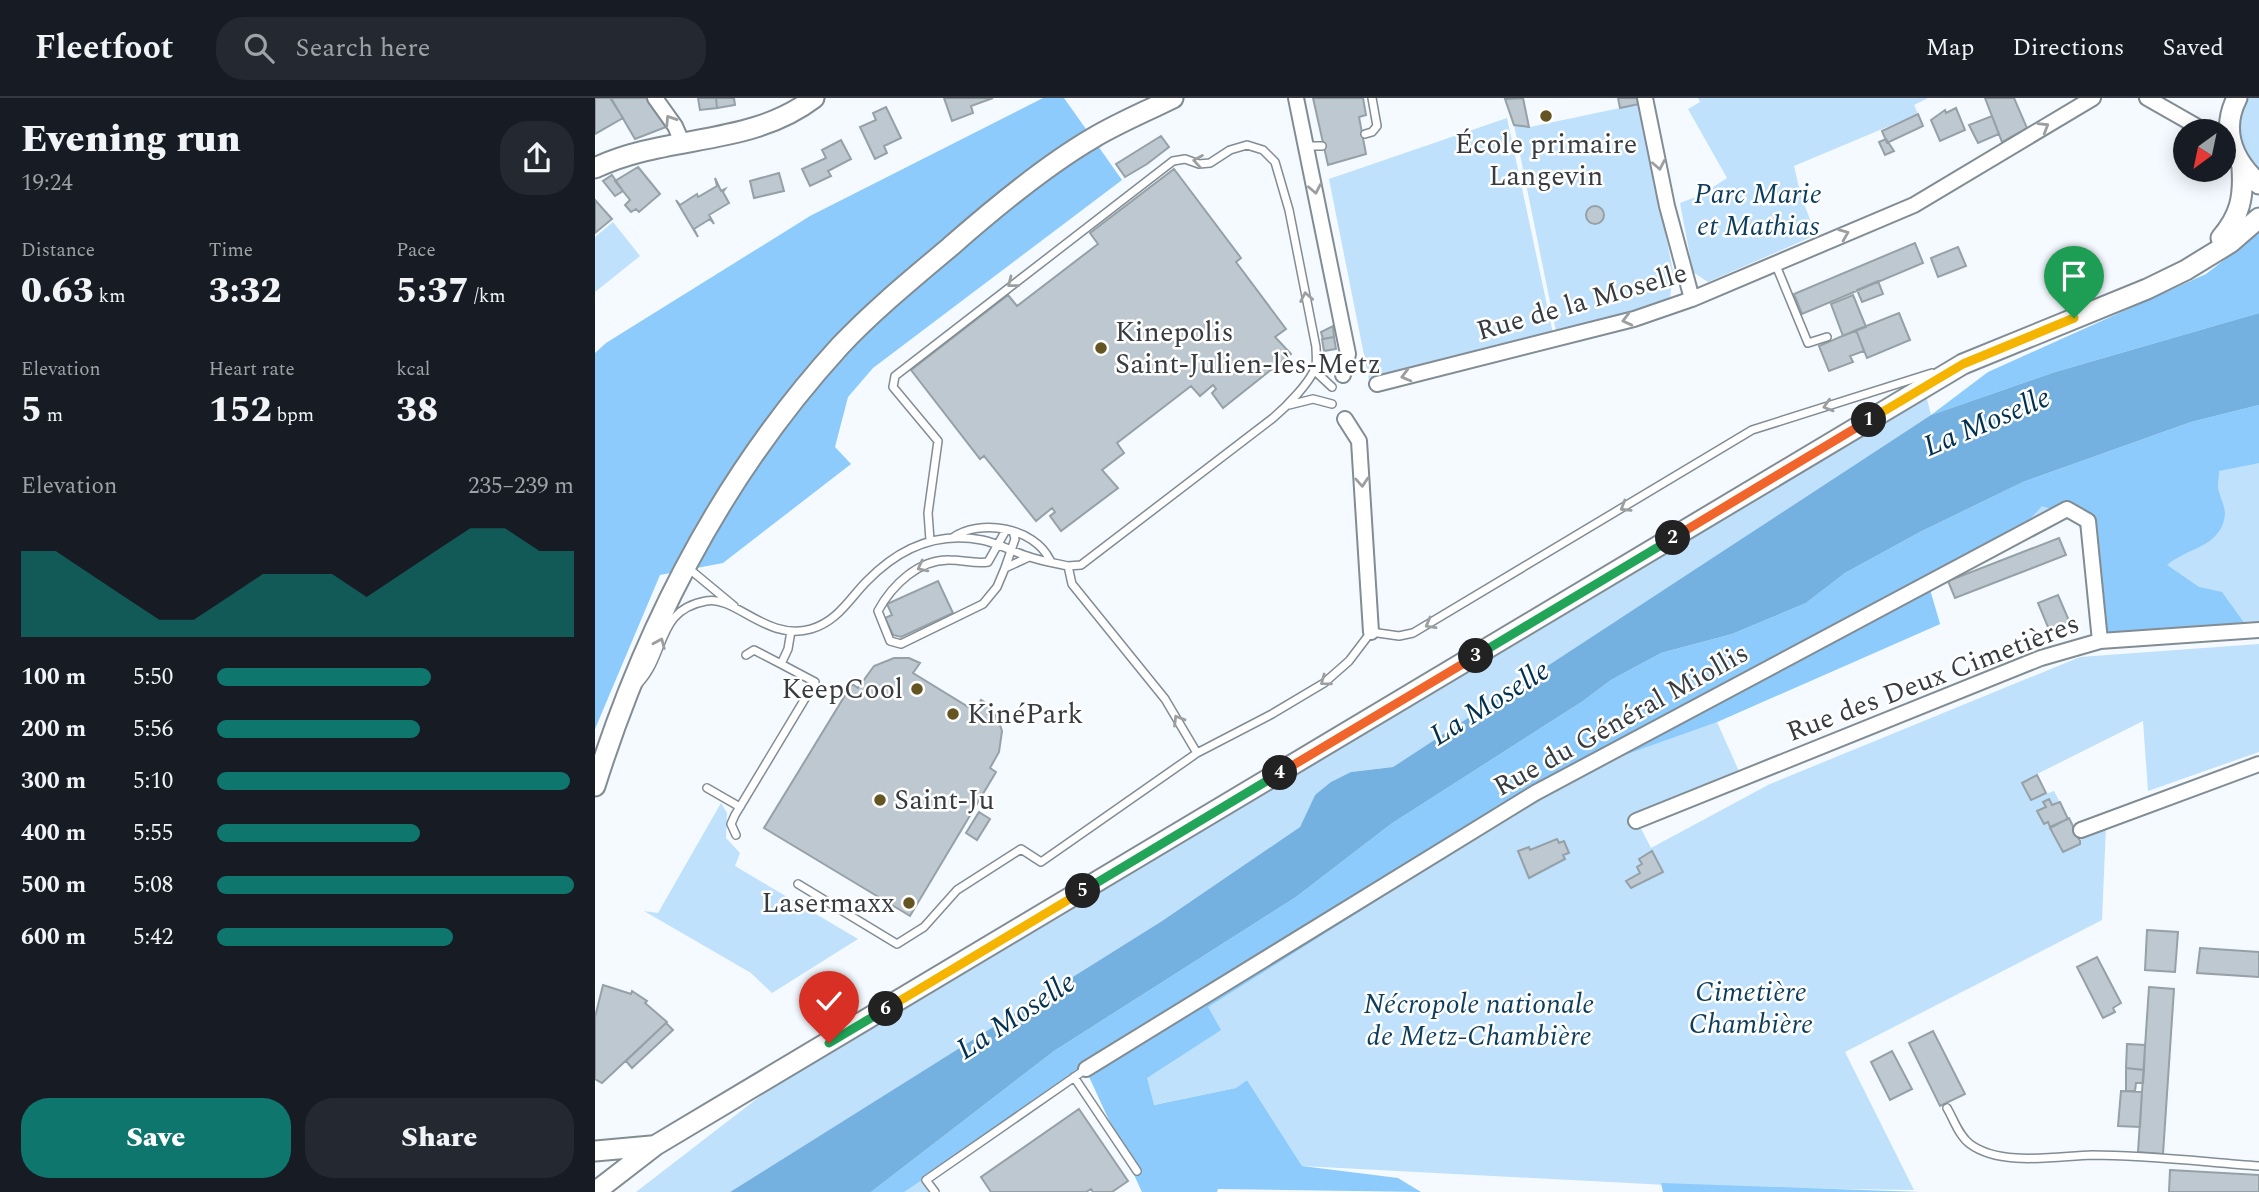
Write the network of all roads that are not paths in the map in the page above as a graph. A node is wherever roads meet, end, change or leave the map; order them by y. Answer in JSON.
{"nodes":[{"id":1,"x":655,"y":98,"type":"edge"},
{"id":2,"x":814,"y":98,"type":"edge"},
{"id":3,"x":1173,"y":98,"type":"edge"},
{"id":4,"x":1296,"y":98,"type":"edge"},
{"id":5,"x":1372,"y":98,"type":"edge"},
{"id":6,"x":1645,"y":98,"type":"edge"},
{"id":7,"x":2093,"y":98,"type":"edge"},
{"id":8,"x":2147,"y":98,"type":"edge"},
{"id":9,"x":2237,"y":98,"type":"edge"},
{"id":10,"x":2183,"y":119,"type":"edge"},
{"id":11,"x":2230,"y":119,"type":"edge"},
{"id":12,"x":1365,"y":134,"type":"dead end"},
{"id":13,"x":682,"y":142,"type":"junction"},
{"id":14,"x":1307,"y":146,"type":"junction"},
{"id":15,"x":1322,"y":146,"type":"dead end"},
{"id":16,"x":2237,"y":160,"type":"edge"},
{"id":17,"x":595,"y":168,"type":"edge"},
{"id":18,"x":2237,"y":172,"type":"edge"},
{"id":19,"x":2259,"y":184,"type":"edge"},
{"id":20,"x":2259,"y":218,"type":"edge"},
{"id":21,"x":1775,"y":262,"type":"junction"},
{"id":22,"x":2200,"y":262,"type":"junction"},
{"id":23,"x":1692,"y":299,"type":"junction"},
{"id":24,"x":1827,"y":337,"type":"dead end"},
{"id":25,"x":1316,"y":364,"type":"junction"},
{"id":26,"x":1963,"y":364,"type":"junction"},
{"id":27,"x":1343,"y":375,"type":"dead end"},
{"id":28,"x":1377,"y":384,"type":"dead end"},
{"id":29,"x":1332,"y":387,"type":"dead end"},
{"id":30,"x":1332,"y":404,"type":"dead end"},
{"id":31,"x":1289,"y":405,"type":"junction"},
{"id":32,"x":1345,"y":419,"type":"dead end"},
{"id":33,"x":1009,"y":531,"type":"junction"},
{"id":34,"x":952,"y":538,"type":"junction"},
{"id":35,"x":930,"y":540,"type":"junction"},
{"id":36,"x":996,"y":545,"type":"junction"},
{"id":37,"x":1012,"y":550,"type":"junction"},
{"id":38,"x":1029,"y":557,"type":"junction"},
{"id":39,"x":1050,"y":560,"type":"junction"},
{"id":40,"x":685,"y":565,"type":"junction"},
{"id":41,"x":1068,"y":566,"type":"junction"},
{"id":42,"x":1005,"y":568,"type":"junction"},
{"id":43,"x":740,"y":611,"type":"junction"},
{"id":44,"x":2259,"y":630,"type":"edge"},
{"id":45,"x":791,"y":631,"type":"junction"},
{"id":46,"x":1371,"y":632,"type":"junction"},
{"id":47,"x":2100,"y":641,"type":"junction"},
{"id":48,"x":746,"y":655,"type":"dead end"},
{"id":49,"x":781,"y":664,"type":"junction"},
{"id":50,"x":624,"y":700,"type":"junction"},
{"id":51,"x":1197,"y":753,"type":"junction"},
{"id":52,"x":2259,"y":764,"type":"edge"},
{"id":53,"x":595,"y":786,"type":"edge"},
{"id":54,"x":708,"y":788,"type":"dead end"},
{"id":55,"x":740,"y":807,"type":"junction"},
{"id":56,"x":1636,"y":821,"type":"dead end"},
{"id":57,"x":2081,"y":830,"type":"dead end"},
{"id":58,"x":736,"y":835,"type":"dead end"},
{"id":59,"x":798,"y":884,"type":"dead end"},
{"id":60,"x":1080,"y":1073,"type":"junction"},
{"id":61,"x":1947,"y":1108,"type":"dead end"},
{"id":62,"x":656,"y":1145,"type":"junction"},
{"id":63,"x":595,"y":1152,"type":"edge"},
{"id":64,"x":2259,"y":1166,"type":"edge"},
{"id":65,"x":1137,"y":1171,"type":"dead end"},
{"id":66,"x":595,"y":1192,"type":"edge"},
{"id":67,"x":935,"y":1192,"type":"edge"}],
"edges":[{"from":13,"to":1,"type":"street","one_way":true},
{"from":2,"to":13,"type":"main road"},
{"from":3,"to":40,"type":"main road"},
{"from":4,"to":14,"type":"street"},
{"from":5,"to":12,"type":"lane"},
{"from":6,"to":23,"type":"street","one_way":true},
{"from":21,"to":7,"type":"street","name":"Rue de la Moselle","one_way":true},
{"from":8,"to":10,"type":"street"},
{"from":9,"to":11,"type":"main road"},
{"from":13,"to":17,"type":"main road"},
{"from":14,"to":15,"type":"lane"},
{"from":14,"to":27,"type":"street","one_way":true},
{"from":16,"to":19,"type":"main road"},
{"from":18,"to":22,"type":"main road"},
{"from":20,"to":22,"type":"main road"},
{"from":21,"to":23,"type":"street","name":"Rue de la Moselle"},
{"from":21,"to":24,"type":"lane"},
{"from":22,"to":26,"type":"main road"},
{"from":23,"to":28,"type":"street","name":"Rue de la Moselle","one_way":true},
{"from":25,"to":29,"type":"lane"},
{"from":25,"to":31,"type":"lane"},
{"from":25,"to":35,"type":"lane","one_way":true},
{"from":26,"to":46,"type":"lane","one_way":true},
{"from":26,"to":62,"type":"main road"},
{"from":30,"to":31,"type":"lane"},
{"from":31,"to":41,"type":"lane"},
{"from":32,"to":46,"type":"street","one_way":true},
{"from":33,"to":34,"type":"lane"},
{"from":33,"to":36,"type":"lane"},
{"from":33,"to":37,"type":"lane"},
{"from":33,"to":39,"type":"lane"},
{"from":34,"to":35,"type":"lane"},
{"from":34,"to":36,"type":"lane"},
{"from":35,"to":45,"type":"lane"},
{"from":36,"to":37,"type":"lane"},
{"from":36,"to":42,"type":"lane","one_way":true},
{"from":37,"to":38,"type":"lane"},
{"from":37,"to":42,"type":"lane"},
{"from":38,"to":39,"type":"lane"},
{"from":38,"to":42,"type":"lane"},
{"from":39,"to":41,"type":"lane"},
{"from":40,"to":43,"type":"lane"},
{"from":40,"to":50,"type":"main road"},
{"from":51,"to":41,"type":"lane","one_way":true},
{"from":43,"to":45,"type":"lane"},
{"from":50,"to":43,"type":"lane","one_way":true},
{"from":44,"to":47,"type":"street","name":"Rue des Deux Cimetières"},
{"from":45,"to":49,"type":"lane"},
{"from":46,"to":51,"type":"lane","one_way":true},
{"from":47,"to":56,"type":"street","name":"Rue des Deux Cimetières"},
{"from":47,"to":60,"type":"street","name":"Rue du Général Miollis"},
{"from":48,"to":49,"type":"lane"},
{"from":49,"to":55,"type":"lane"},
{"from":50,"to":53,"type":"main road"},
{"from":51,"to":59,"type":"lane"},
{"from":52,"to":57,"type":"street"},
{"from":54,"to":55,"type":"lane"},
{"from":55,"to":58,"type":"lane"},
{"from":60,"to":65,"type":"lane"},
{"from":60,"to":67,"type":"lane"},
{"from":61,"to":64,"type":"lane"},
{"from":62,"to":63,"type":"main road"},
{"from":62,"to":66,"type":"main road"}]}
